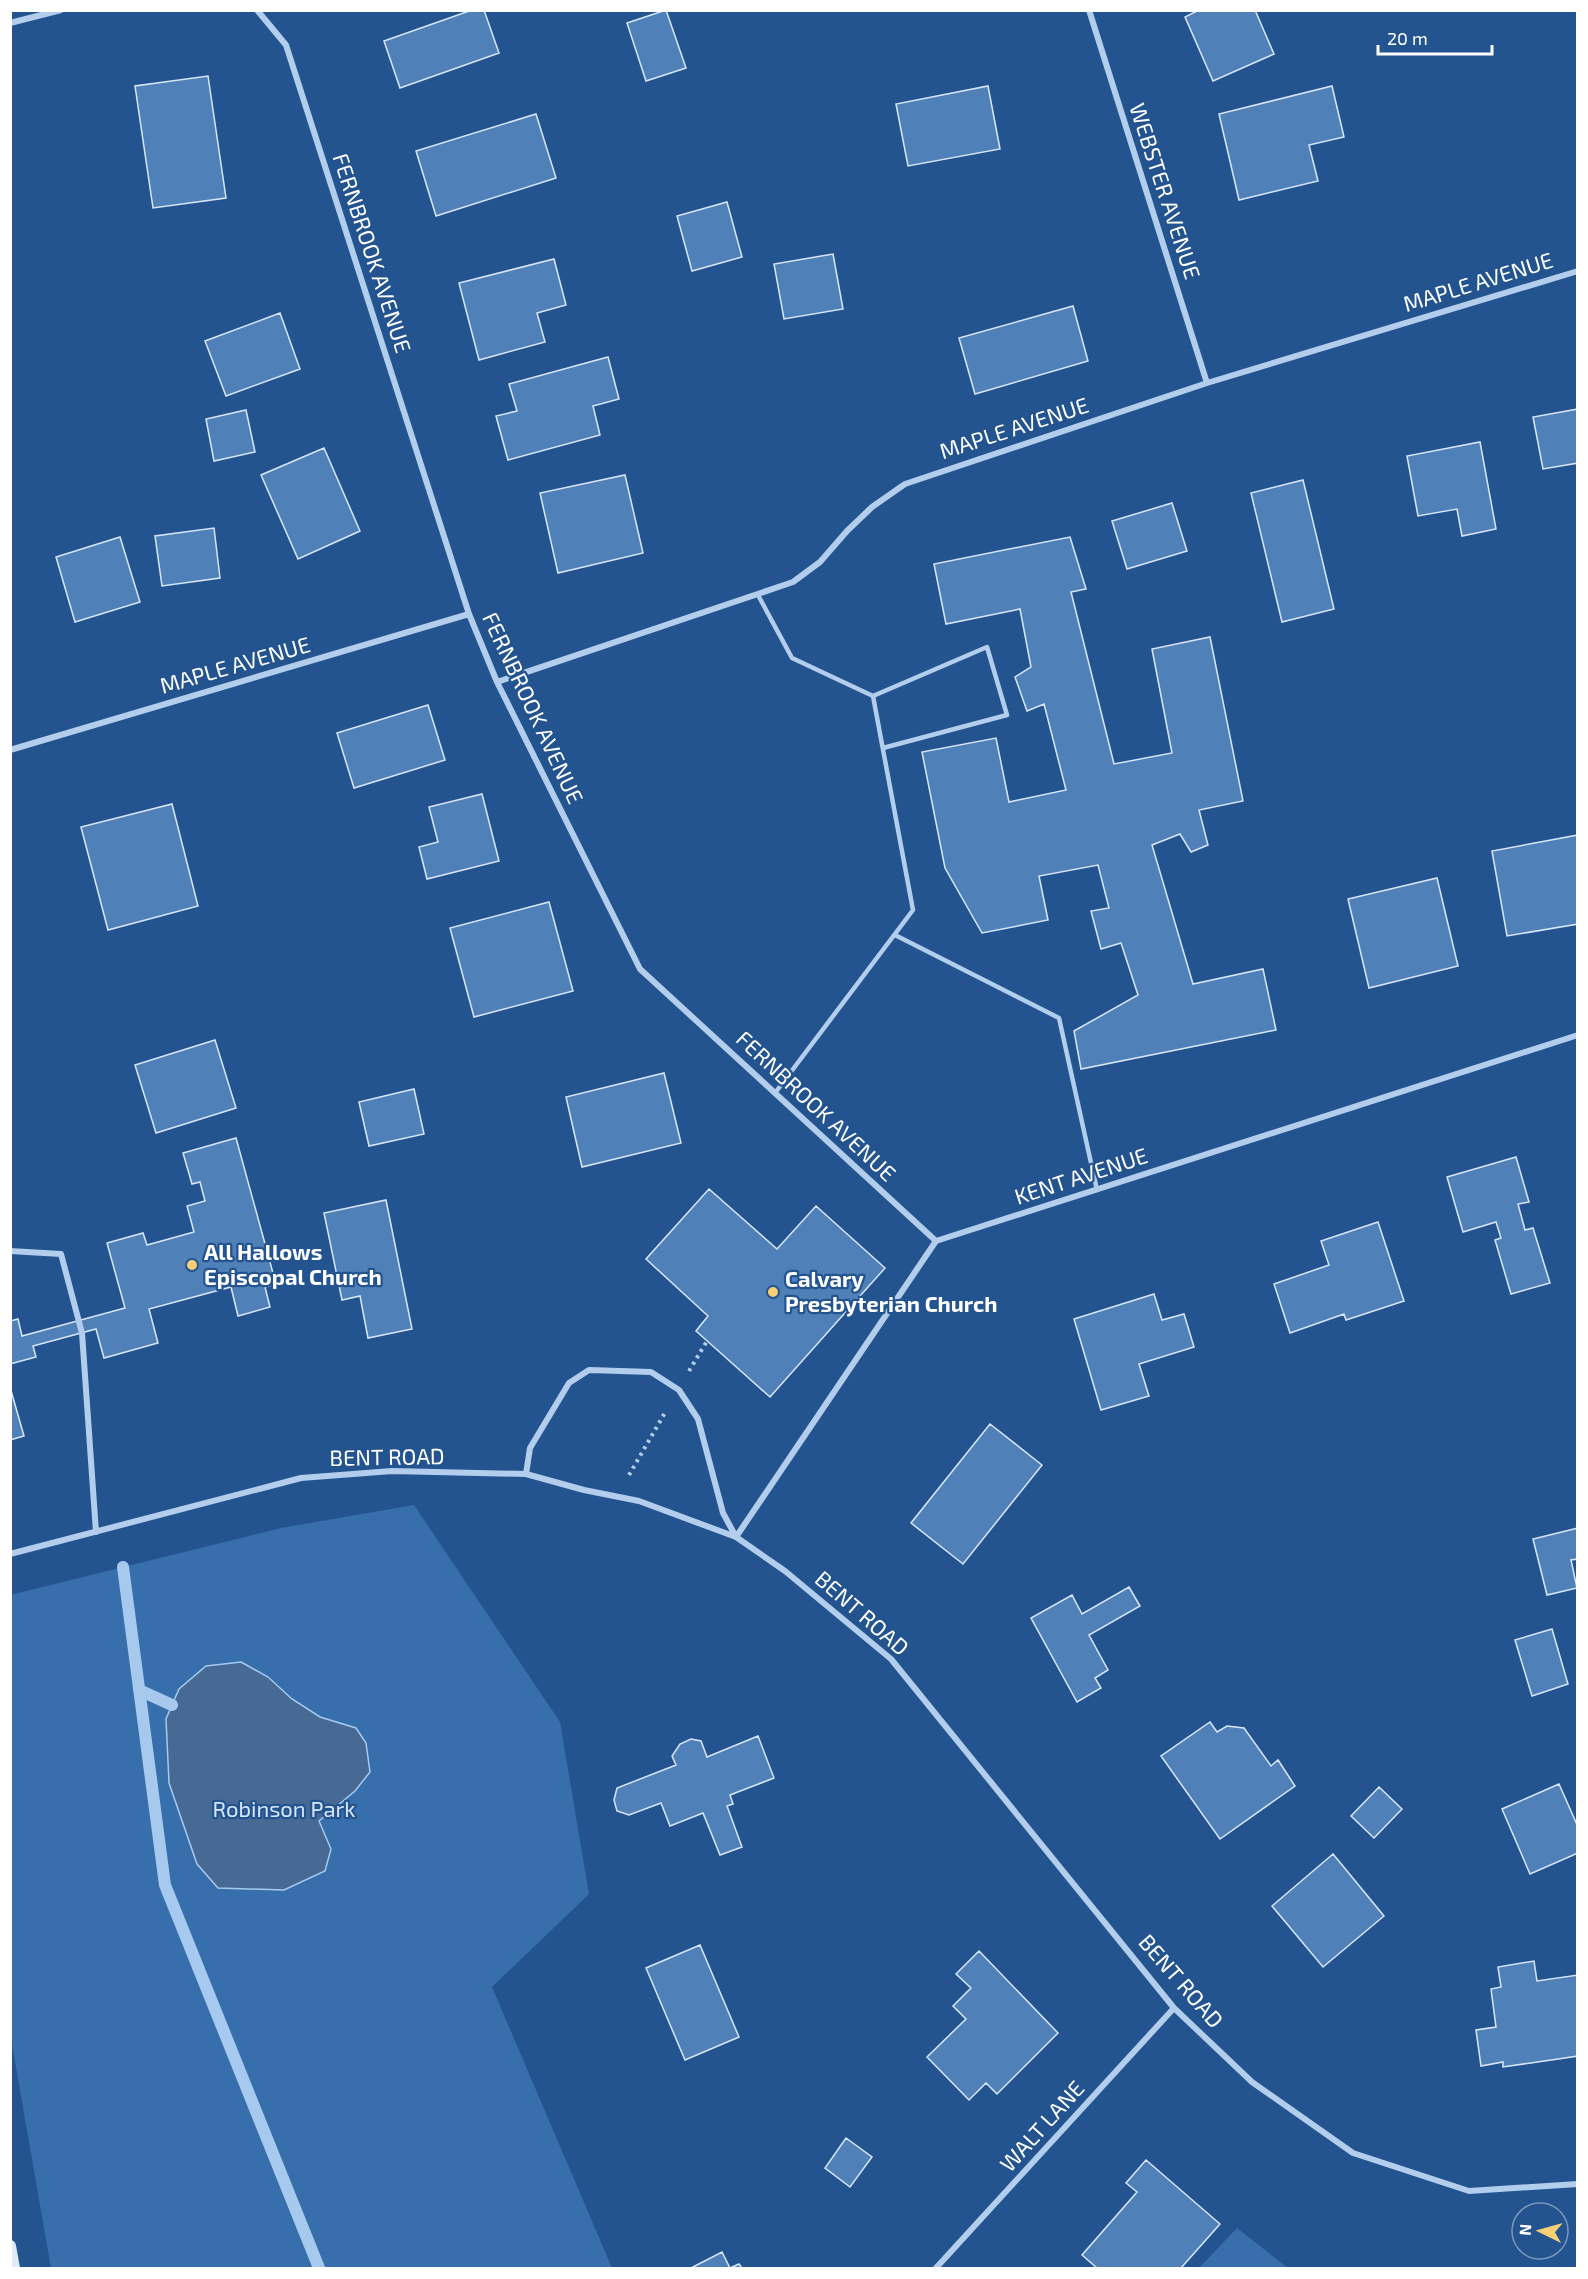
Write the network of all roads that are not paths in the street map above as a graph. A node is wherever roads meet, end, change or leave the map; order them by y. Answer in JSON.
{"nodes":[{"id":1,"x":61,"y":10,"type":"edge"},
{"id":2,"x":257,"y":10,"type":"edge"},
{"id":3,"x":1089,"y":10,"type":"edge"},
{"id":4,"x":10,"y":23,"type":"edge"},
{"id":5,"x":1578,"y":271,"type":"edge"},
{"id":6,"x":1207,"y":383,"type":"junction"},
{"id":7,"x":758,"y":595,"type":"junction"},
{"id":8,"x":469,"y":614,"type":"junction"},
{"id":9,"x":497,"y":682,"type":"junction"},
{"id":10,"x":873,"y":696,"type":"junction"},
{"id":11,"x":883,"y":748,"type":"junction"},
{"id":12,"x":10,"y":750,"type":"edge"},
{"id":13,"x":895,"y":935,"type":"junction"},
{"id":14,"x":1578,"y":1035,"type":"edge"},
{"id":15,"x":775,"y":1093,"type":"junction"},
{"id":16,"x":1097,"y":1190,"type":"junction"},
{"id":17,"x":936,"y":1241,"type":"junction"},
{"id":18,"x":10,"y":1251,"type":"edge"},
{"id":19,"x":526,"y":1474,"type":"junction"},
{"id":20,"x":96,"y":1532,"type":"junction"},
{"id":21,"x":736,"y":1537,"type":"junction"},
{"id":22,"x":10,"y":1554,"type":"edge"},
{"id":23,"x":1174,"y":2008,"type":"junction"},
{"id":24,"x":1578,"y":2184,"type":"edge"},
{"id":25,"x":10,"y":2246,"type":"edge"},
{"id":26,"x":14,"y":2268,"type":"edge"},
{"id":27,"x":936,"y":2268,"type":"edge"}],
"edges":[{"from":1,"to":4,"type":"street"},
{"from":2,"to":8,"type":"street","name":"FERNBROOK AVENUE"},
{"from":3,"to":6,"type":"street","name":"WEBSTER AVENUE"},
{"from":5,"to":6,"type":"street","name":"MAPLE AVENUE"},
{"from":6,"to":7,"type":"street","name":"MAPLE AVENUE"},
{"from":7,"to":9,"type":"street","name":"MAPLE AVENUE"},
{"from":7,"to":10,"type":"lane"},
{"from":8,"to":9,"type":"street","name":"FERNBROOK AVENUE"},
{"from":8,"to":12,"type":"street","name":"MAPLE AVENUE"},
{"from":9,"to":15,"type":"street","name":"FERNBROOK AVENUE"},
{"from":10,"to":11,"type":"lane"},
{"from":10,"to":11,"type":"lane"},
{"from":11,"to":13,"type":"lane"},
{"from":13,"to":15,"type":"lane"},
{"from":13,"to":16,"type":"lane"},
{"from":14,"to":16,"type":"street","name":"KENT AVENUE"},
{"from":15,"to":17,"type":"street","name":"FERNBROOK AVENUE"},
{"from":16,"to":17,"type":"street","name":"KENT AVENUE"},
{"from":17,"to":21,"type":"street"},
{"from":18,"to":20,"type":"street"},
{"from":19,"to":20,"type":"street","name":"BENT ROAD"},
{"from":19,"to":21,"type":"street","name":"BENT ROAD"},
{"from":19,"to":21,"type":"street"},
{"from":20,"to":22,"type":"street","name":"BENT ROAD"},
{"from":21,"to":23,"type":"street","name":"BENT ROAD"},
{"from":23,"to":24,"type":"street","name":"BENT ROAD"},
{"from":23,"to":27,"type":"street","name":"WALT LANE"},
{"from":25,"to":26,"type":"main road"}]}
